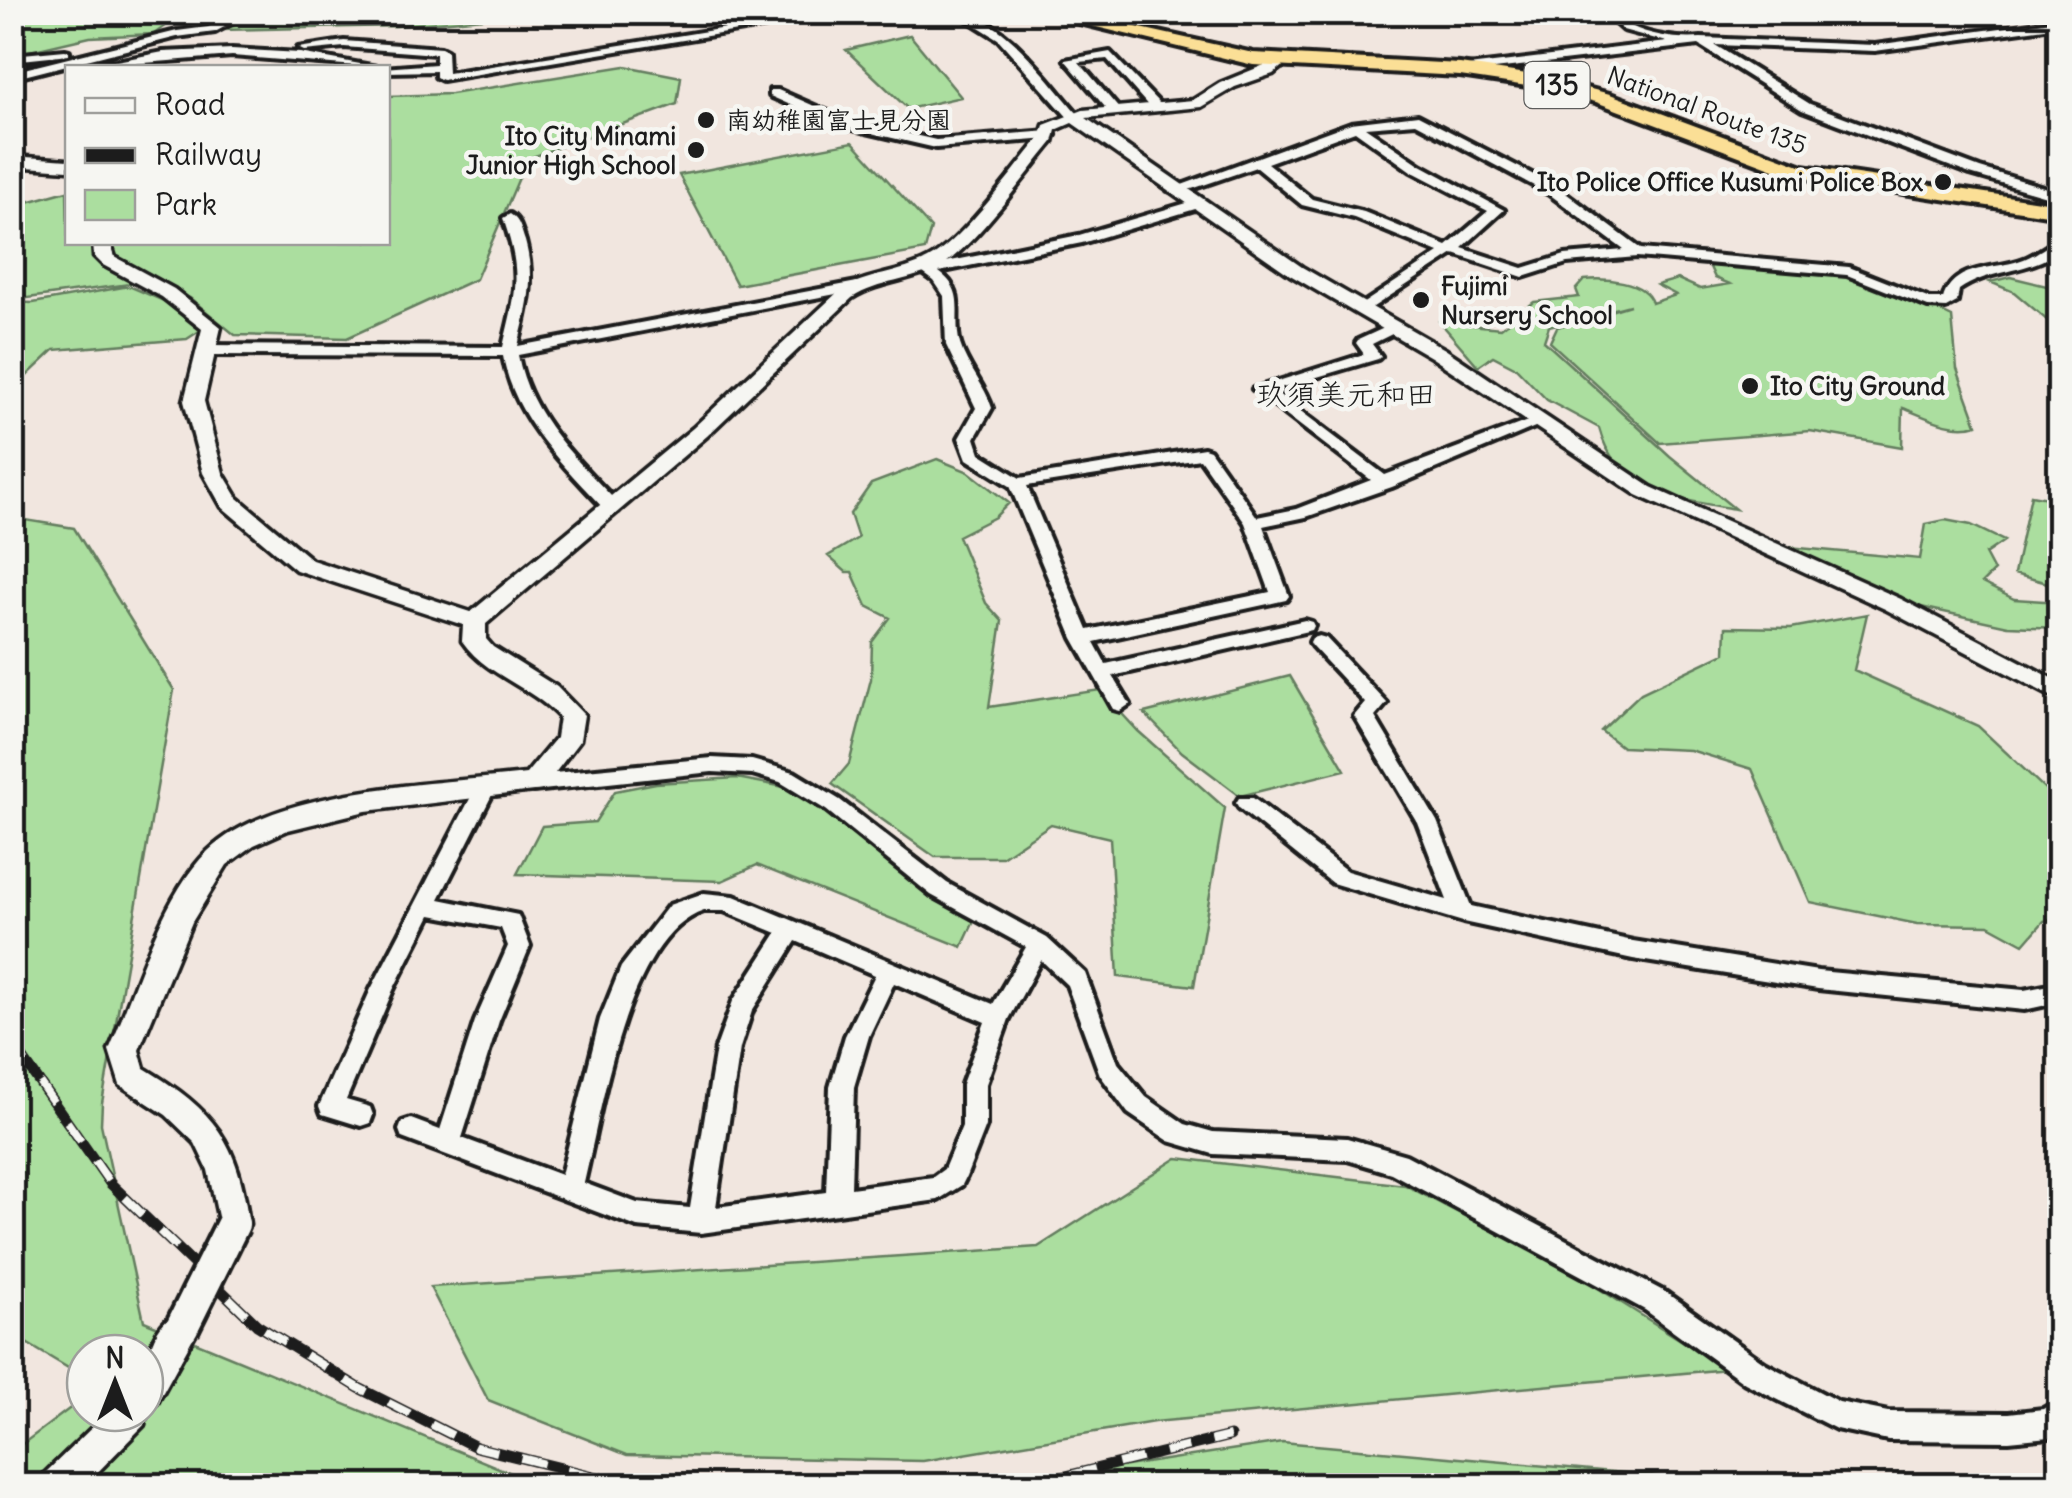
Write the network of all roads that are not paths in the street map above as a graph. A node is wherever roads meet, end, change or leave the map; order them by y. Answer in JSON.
{"nodes":[{"id":1,"x":247,"y":12,"type":"edge"},
{"id":2,"x":848,"y":12,"type":"edge"},
{"id":3,"x":960,"y":12,"type":"edge"},
{"id":4,"x":1043,"y":12,"type":"edge"},
{"id":5,"x":1608,"y":12,"type":"edge"},
{"id":6,"x":2060,"y":23,"type":"edge"},
{"id":7,"x":177,"y":34,"type":"junction"},
{"id":8,"x":1702,"y":41,"type":"junction"},
{"id":9,"x":1678,"y":44,"type":"junction"},
{"id":10,"x":290,"y":52,"type":"junction"},
{"id":11,"x":12,"y":58,"type":"edge"},
{"id":12,"x":1280,"y":62,"type":"junction"},
{"id":13,"x":106,"y":65,"type":"edge"},
{"id":14,"x":361,"y":65,"type":"edge"},
{"id":15,"x":442,"y":66,"type":"junction"},
{"id":16,"x":390,"y":70,"type":"edge"},
{"id":17,"x":1460,"y":70,"type":"junction"},
{"id":18,"x":65,"y":71,"type":"edge"},
{"id":19,"x":12,"y":78,"type":"edge"},
{"id":20,"x":774,"y":93,"type":"dead end"},
{"id":21,"x":1156,"y":107,"type":"junction"},
{"id":22,"x":1115,"y":111,"type":"junction"},
{"id":23,"x":1075,"y":118,"type":"junction"},
{"id":24,"x":1355,"y":126,"type":"junction"},
{"id":25,"x":1048,"y":135,"type":"junction"},
{"id":26,"x":12,"y":161,"type":"edge"},
{"id":27,"x":1258,"y":162,"type":"junction"},
{"id":28,"x":65,"y":164,"type":"edge"},
{"id":29,"x":1176,"y":190,"type":"junction"},
{"id":30,"x":2060,"y":196,"type":"edge"},
{"id":31,"x":1196,"y":204,"type":"junction"},
{"id":32,"x":2060,"y":211,"type":"edge"},
{"id":33,"x":510,"y":218,"type":"dead end"},
{"id":34,"x":2060,"y":243,"type":"edge"},
{"id":35,"x":101,"y":245,"type":"edge"},
{"id":36,"x":1451,"y":250,"type":"junction"},
{"id":37,"x":1637,"y":253,"type":"junction"},
{"id":38,"x":926,"y":270,"type":"junction"},
{"id":39,"x":856,"y":286,"type":"junction"},
{"id":40,"x":1364,"y":309,"type":"junction"},
{"id":41,"x":1395,"y":327,"type":"junction"},
{"id":42,"x":208,"y":350,"type":"junction"},
{"id":43,"x":510,"y":352,"type":"junction"},
{"id":44,"x":1538,"y":422,"type":"junction"},
{"id":45,"x":1386,"y":482,"type":"junction"},
{"id":46,"x":1017,"y":483,"type":"junction"},
{"id":47,"x":612,"y":507,"type":"junction"},
{"id":48,"x":1254,"y":523,"type":"junction"},
{"id":49,"x":475,"y":620,"type":"junction"},
{"id":50,"x":1082,"y":638,"type":"junction"},
{"id":51,"x":1100,"y":672,"type":"junction"},
{"id":52,"x":2060,"y":692,"type":"edge"},
{"id":53,"x":1120,"y":704,"type":"dead end"},
{"id":54,"x":533,"y":784,"type":"junction"},
{"id":55,"x":485,"y":790,"type":"junction"},
{"id":56,"x":1246,"y":804,"type":"dead end"},
{"id":57,"x":426,"y":905,"type":"junction"},
{"id":58,"x":1463,"y":914,"type":"junction"},
{"id":59,"x":791,"y":930,"type":"junction"},
{"id":60,"x":1038,"y":944,"type":"junction"},
{"id":61,"x":888,"y":971,"type":"junction"},
{"id":62,"x":2060,"y":992,"type":"edge"},
{"id":63,"x":998,"y":1017,"type":"junction"},
{"id":64,"x":361,"y":1115,"type":"dead end"},
{"id":65,"x":411,"y":1130,"type":"dead end"},
{"id":66,"x":448,"y":1142,"type":"junction"},
{"id":67,"x":569,"y":1192,"type":"junction"},
{"id":68,"x":838,"y":1202,"type":"junction"},
{"id":69,"x":701,"y":1221,"type":"junction"},
{"id":70,"x":165,"y":1356,"type":"edge"},
{"id":71,"x":2060,"y":1413,"type":"edge"},
{"id":72,"x":112,"y":1433,"type":"edge"},
{"id":73,"x":58,"y":1486,"type":"edge"}],
"edges":[{"from":1,"to":7,"type":"street"},
{"from":2,"to":15,"type":"street"},
{"from":3,"to":23,"type":"street"},
{"from":4,"to":12,"type":"highway","name":"National Route 135","number":"135"},
{"from":5,"to":9,"type":"street"},
{"from":6,"to":8,"type":"street"},
{"from":7,"to":11,"type":"street"},
{"from":7,"to":19,"type":"street"},
{"from":8,"to":9,"type":"street"},
{"from":8,"to":30,"type":"street"},
{"from":9,"to":17,"type":"street"},
{"from":10,"to":13,"type":"street"},
{"from":10,"to":14,"type":"street"},
{"from":10,"to":15,"type":"street"},
{"from":12,"to":17,"type":"highway","name":"National Route 135","number":"135"},
{"from":12,"to":21,"type":"street"},
{"from":15,"to":16,"type":"street"},
{"from":17,"to":32,"type":"highway","name":"National Route 135","number":"135"},
{"from":18,"to":19,"type":"street"},
{"from":20,"to":25,"type":"street"},
{"from":21,"to":22,"type":"street"},
{"from":21,"to":22,"type":"street"},
{"from":22,"to":23,"type":"street"},
{"from":23,"to":25,"type":"street"},
{"from":23,"to":29,"type":"street"},
{"from":24,"to":27,"type":"street"},
{"from":24,"to":36,"type":"street"},
{"from":24,"to":37,"type":"street"},
{"from":25,"to":38,"type":"street"},
{"from":26,"to":28,"type":"street"},
{"from":27,"to":29,"type":"street"},
{"from":27,"to":36,"type":"street"},
{"from":29,"to":31,"type":"street"},
{"from":31,"to":38,"type":"street"},
{"from":31,"to":40,"type":"street"},
{"from":33,"to":43,"type":"street"},
{"from":34,"to":37,"type":"street"},
{"from":35,"to":42,"type":"street"},
{"from":36,"to":37,"type":"street"},
{"from":36,"to":40,"type":"street"},
{"from":38,"to":39,"type":"street"},
{"from":38,"to":46,"type":"street"},
{"from":39,"to":43,"type":"street"},
{"from":39,"to":47,"type":"street"},
{"from":40,"to":41,"type":"street"},
{"from":41,"to":44,"type":"street"},
{"from":41,"to":45,"type":"street"},
{"from":42,"to":43,"type":"street"},
{"from":42,"to":49,"type":"street"},
{"from":43,"to":47,"type":"street"},
{"from":44,"to":45,"type":"street"},
{"from":44,"to":52,"type":"street"},
{"from":45,"to":48,"type":"street"},
{"from":46,"to":48,"type":"street"},
{"from":46,"to":50,"type":"street"},
{"from":47,"to":49,"type":"street"},
{"from":48,"to":50,"type":"street"},
{"from":49,"to":54,"type":"street"},
{"from":50,"to":51,"type":"street"},
{"from":51,"to":53,"type":"street"},
{"from":51,"to":58,"type":"street"},
{"from":54,"to":55,"type":"street"},
{"from":54,"to":60,"type":"street"},
{"from":55,"to":57,"type":"street"},
{"from":55,"to":70,"type":"street","bridge":true},
{"from":56,"to":58,"type":"street"},
{"from":57,"to":64,"type":"street"},
{"from":57,"to":66,"type":"street"},
{"from":58,"to":62,"type":"street"},
{"from":59,"to":61,"type":"street"},
{"from":59,"to":67,"type":"street"},
{"from":59,"to":69,"type":"street"},
{"from":60,"to":63,"type":"street"},
{"from":60,"to":71,"type":"street"},
{"from":61,"to":63,"type":"street"},
{"from":61,"to":68,"type":"street"},
{"from":63,"to":68,"type":"street"},
{"from":65,"to":66,"type":"street"},
{"from":66,"to":67,"type":"street"},
{"from":67,"to":69,"type":"street"},
{"from":68,"to":69,"type":"street"},
{"from":72,"to":73,"type":"street"}]}
